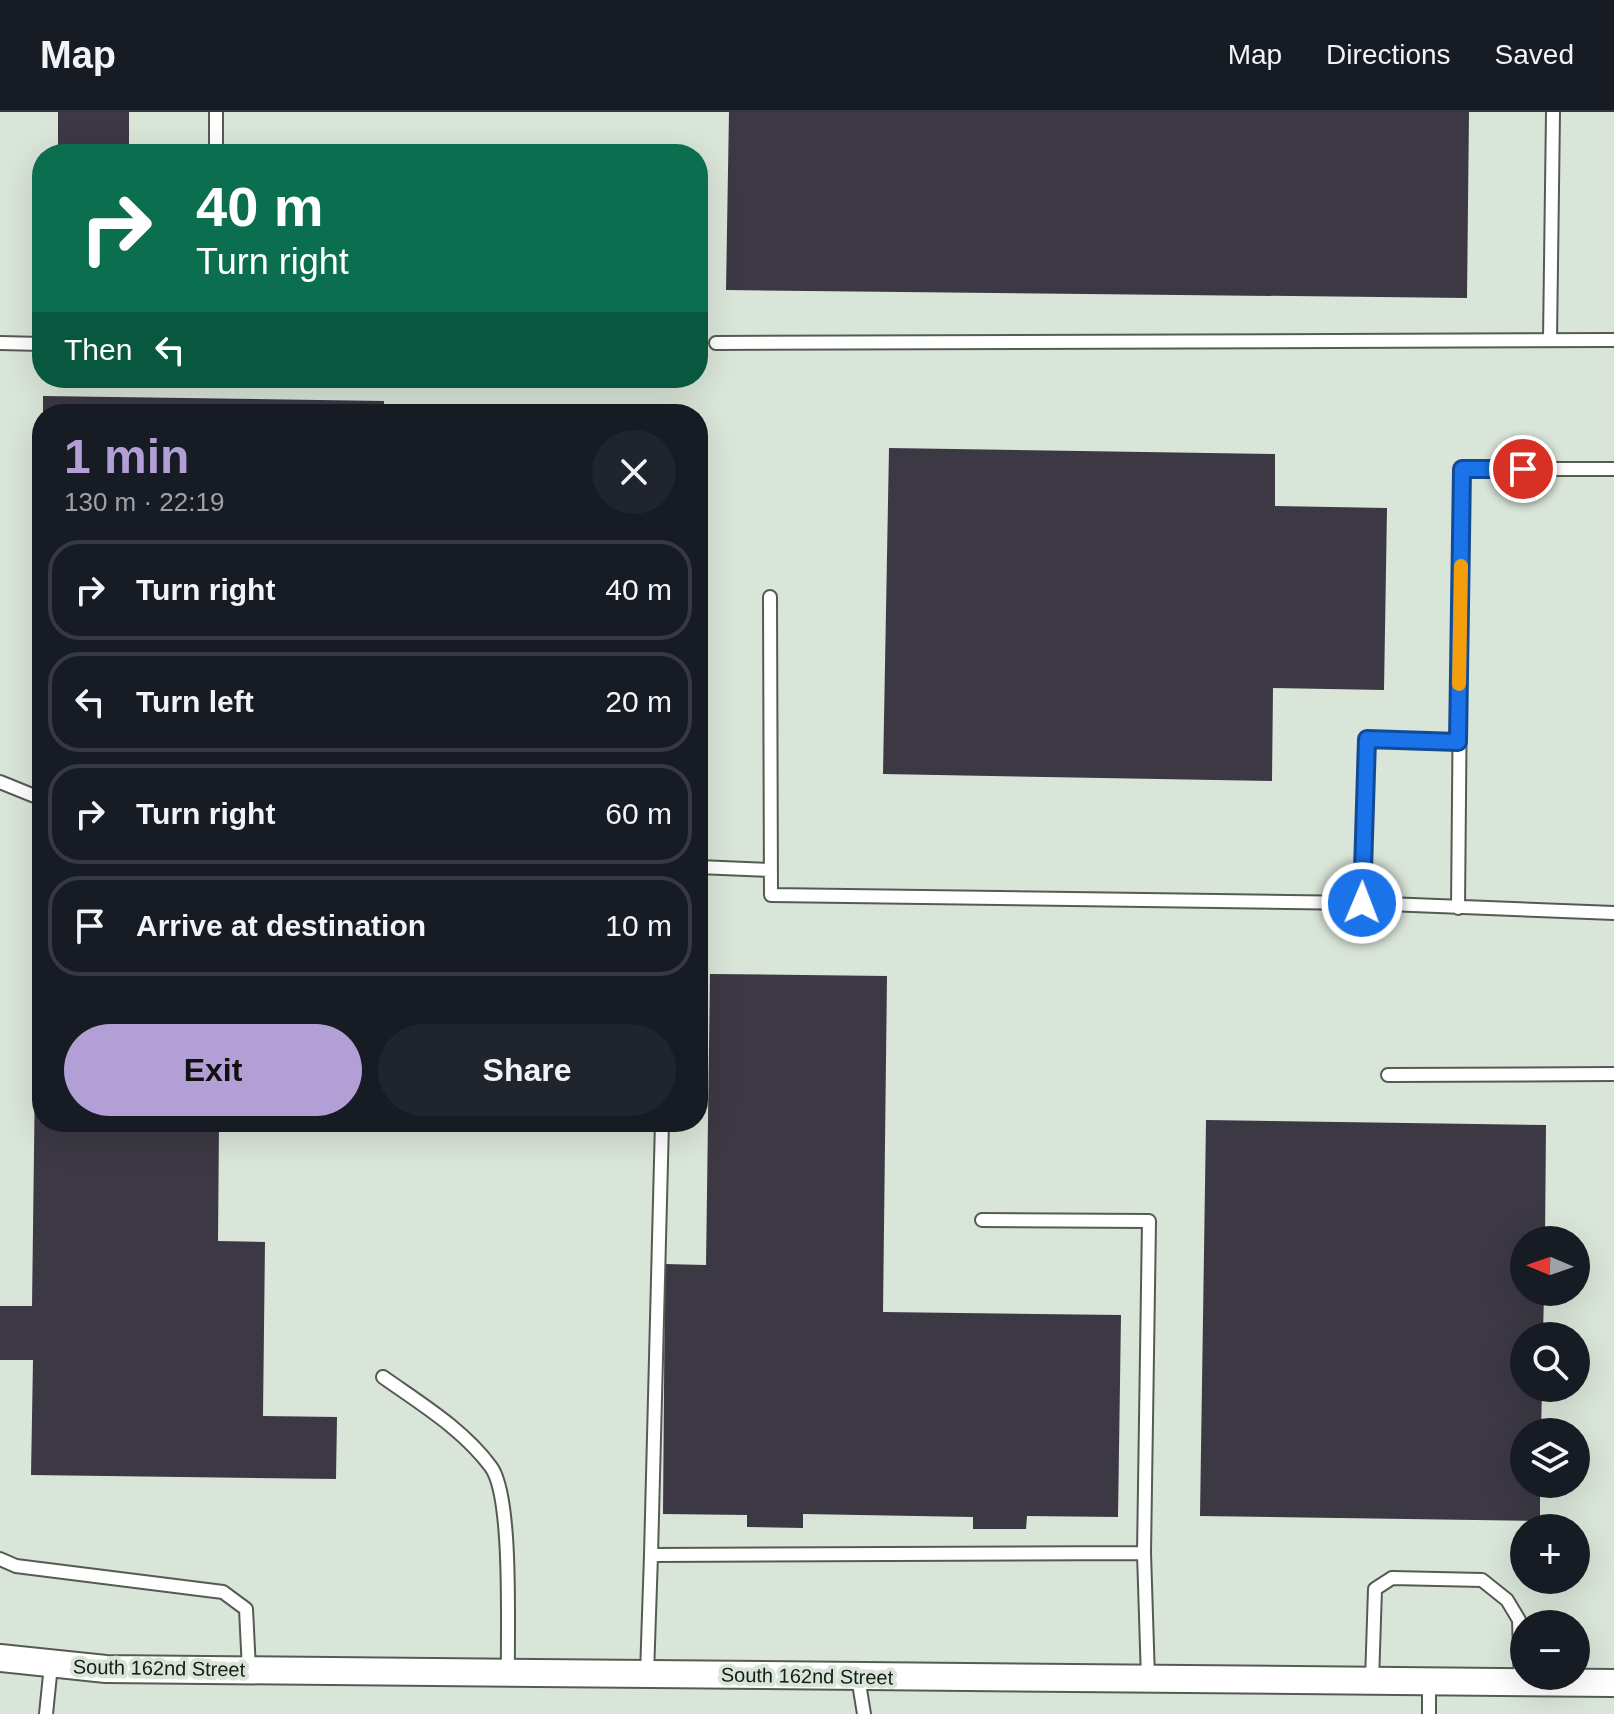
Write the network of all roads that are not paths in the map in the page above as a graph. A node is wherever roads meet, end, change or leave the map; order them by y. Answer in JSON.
{"nodes":[{"id":1,"x":216,"y":112,"type":"edge"},
{"id":2,"x":1553,"y":112,"type":"edge"},
{"id":3,"x":216,"y":144,"type":"edge"},
{"id":4,"x":1550,"y":340,"type":"junction"},
{"id":5,"x":1614,"y":340,"type":"edge"},
{"id":6,"x":0,"y":343,"type":"edge"},
{"id":7,"x":716,"y":343,"type":"dead end"},
{"id":8,"x":32,"y":344,"type":"edge"},
{"id":9,"x":1614,"y":469,"type":"edge"},
{"id":10,"x":770,"y":597,"type":"dead end"},
{"id":11,"x":1458,"y":742,"type":"junction"},
{"id":12,"x":0,"y":782,"type":"edge"},
{"id":13,"x":32,"y":795,"type":"edge"},
{"id":14,"x":708,"y":867,"type":"edge"},
{"id":15,"x":771,"y":870,"type":"junction"},
{"id":16,"x":1362,"y":903,"type":"junction"},
{"id":17,"x":1458,"y":908,"type":"junction"},
{"id":18,"x":1614,"y":913,"type":"edge"},
{"id":19,"x":1614,"y":1074,"type":"edge"},
{"id":20,"x":1388,"y":1075,"type":"dead end"},
{"id":21,"x":662,"y":1132,"type":"edge"},
{"id":22,"x":982,"y":1220,"type":"dead end"},
{"id":23,"x":383,"y":1377,"type":"dead end"},
{"id":24,"x":1144,"y":1553,"type":"junction"},
{"id":25,"x":651,"y":1555,"type":"junction"},
{"id":26,"x":0,"y":1559,"type":"edge"},
{"id":27,"x":1513,"y":1610,"type":"edge"},
{"id":28,"x":0,"y":1658,"type":"edge"},
{"id":29,"x":51,"y":1665,"type":"junction"},
{"id":30,"x":249,"y":1670,"type":"junction"},
{"id":31,"x":508,"y":1673,"type":"junction"},
{"id":32,"x":647,"y":1674,"type":"junction"},
{"id":33,"x":858,"y":1677,"type":"junction"},
{"id":34,"x":1148,"y":1679,"type":"junction"},
{"id":35,"x":1372,"y":1681,"type":"junction"},
{"id":36,"x":1429,"y":1682,"type":"junction"},
{"id":37,"x":1510,"y":1683,"type":"edge"},
{"id":38,"x":1590,"y":1683,"type":"edge"},
{"id":39,"x":1614,"y":1683,"type":"edge"},
{"id":40,"x":46,"y":1714,"type":"edge"},
{"id":41,"x":864,"y":1714,"type":"edge"},
{"id":42,"x":1429,"y":1714,"type":"edge"}],
"edges":[{"from":1,"to":3,"type":"lane"},
{"from":2,"to":4,"type":"lane"},
{"from":4,"to":5,"type":"lane"},
{"from":4,"to":7,"type":"lane"},
{"from":6,"to":8,"type":"lane"},
{"from":9,"to":11,"type":"lane"},
{"from":10,"to":15,"type":"lane"},
{"from":11,"to":16,"type":"lane"},
{"from":11,"to":17,"type":"lane"},
{"from":12,"to":13,"type":"lane"},
{"from":14,"to":15,"type":"lane"},
{"from":15,"to":16,"type":"lane"},
{"from":16,"to":17,"type":"lane"},
{"from":17,"to":18,"type":"lane"},
{"from":19,"to":20,"type":"lane"},
{"from":21,"to":25,"type":"lane"},
{"from":22,"to":24,"type":"lane"},
{"from":23,"to":31,"type":"lane"},
{"from":24,"to":25,"type":"lane"},
{"from":24,"to":34,"type":"lane"},
{"from":25,"to":32,"type":"lane"},
{"from":26,"to":30,"type":"lane"},
{"from":27,"to":35,"type":"lane"},
{"from":28,"to":29,"type":"street","name":"South 162nd Street"},
{"from":29,"to":30,"type":"street","name":"South 162nd Street"},
{"from":29,"to":40,"type":"lane"},
{"from":30,"to":31,"type":"street","name":"South 162nd Street"},
{"from":31,"to":32,"type":"street","name":"South 162nd Street"},
{"from":32,"to":33,"type":"street","name":"South 162nd Street"},
{"from":33,"to":34,"type":"street","name":"South 162nd Street"},
{"from":33,"to":41,"type":"lane"},
{"from":34,"to":35,"type":"street","name":"South 162nd Street"},
{"from":35,"to":36,"type":"street","name":"South 162nd Street"},
{"from":36,"to":37,"type":"street","name":"South 162nd Street"},
{"from":36,"to":42,"type":"lane"},
{"from":38,"to":39,"type":"street","name":"South 162nd Street"}]}
